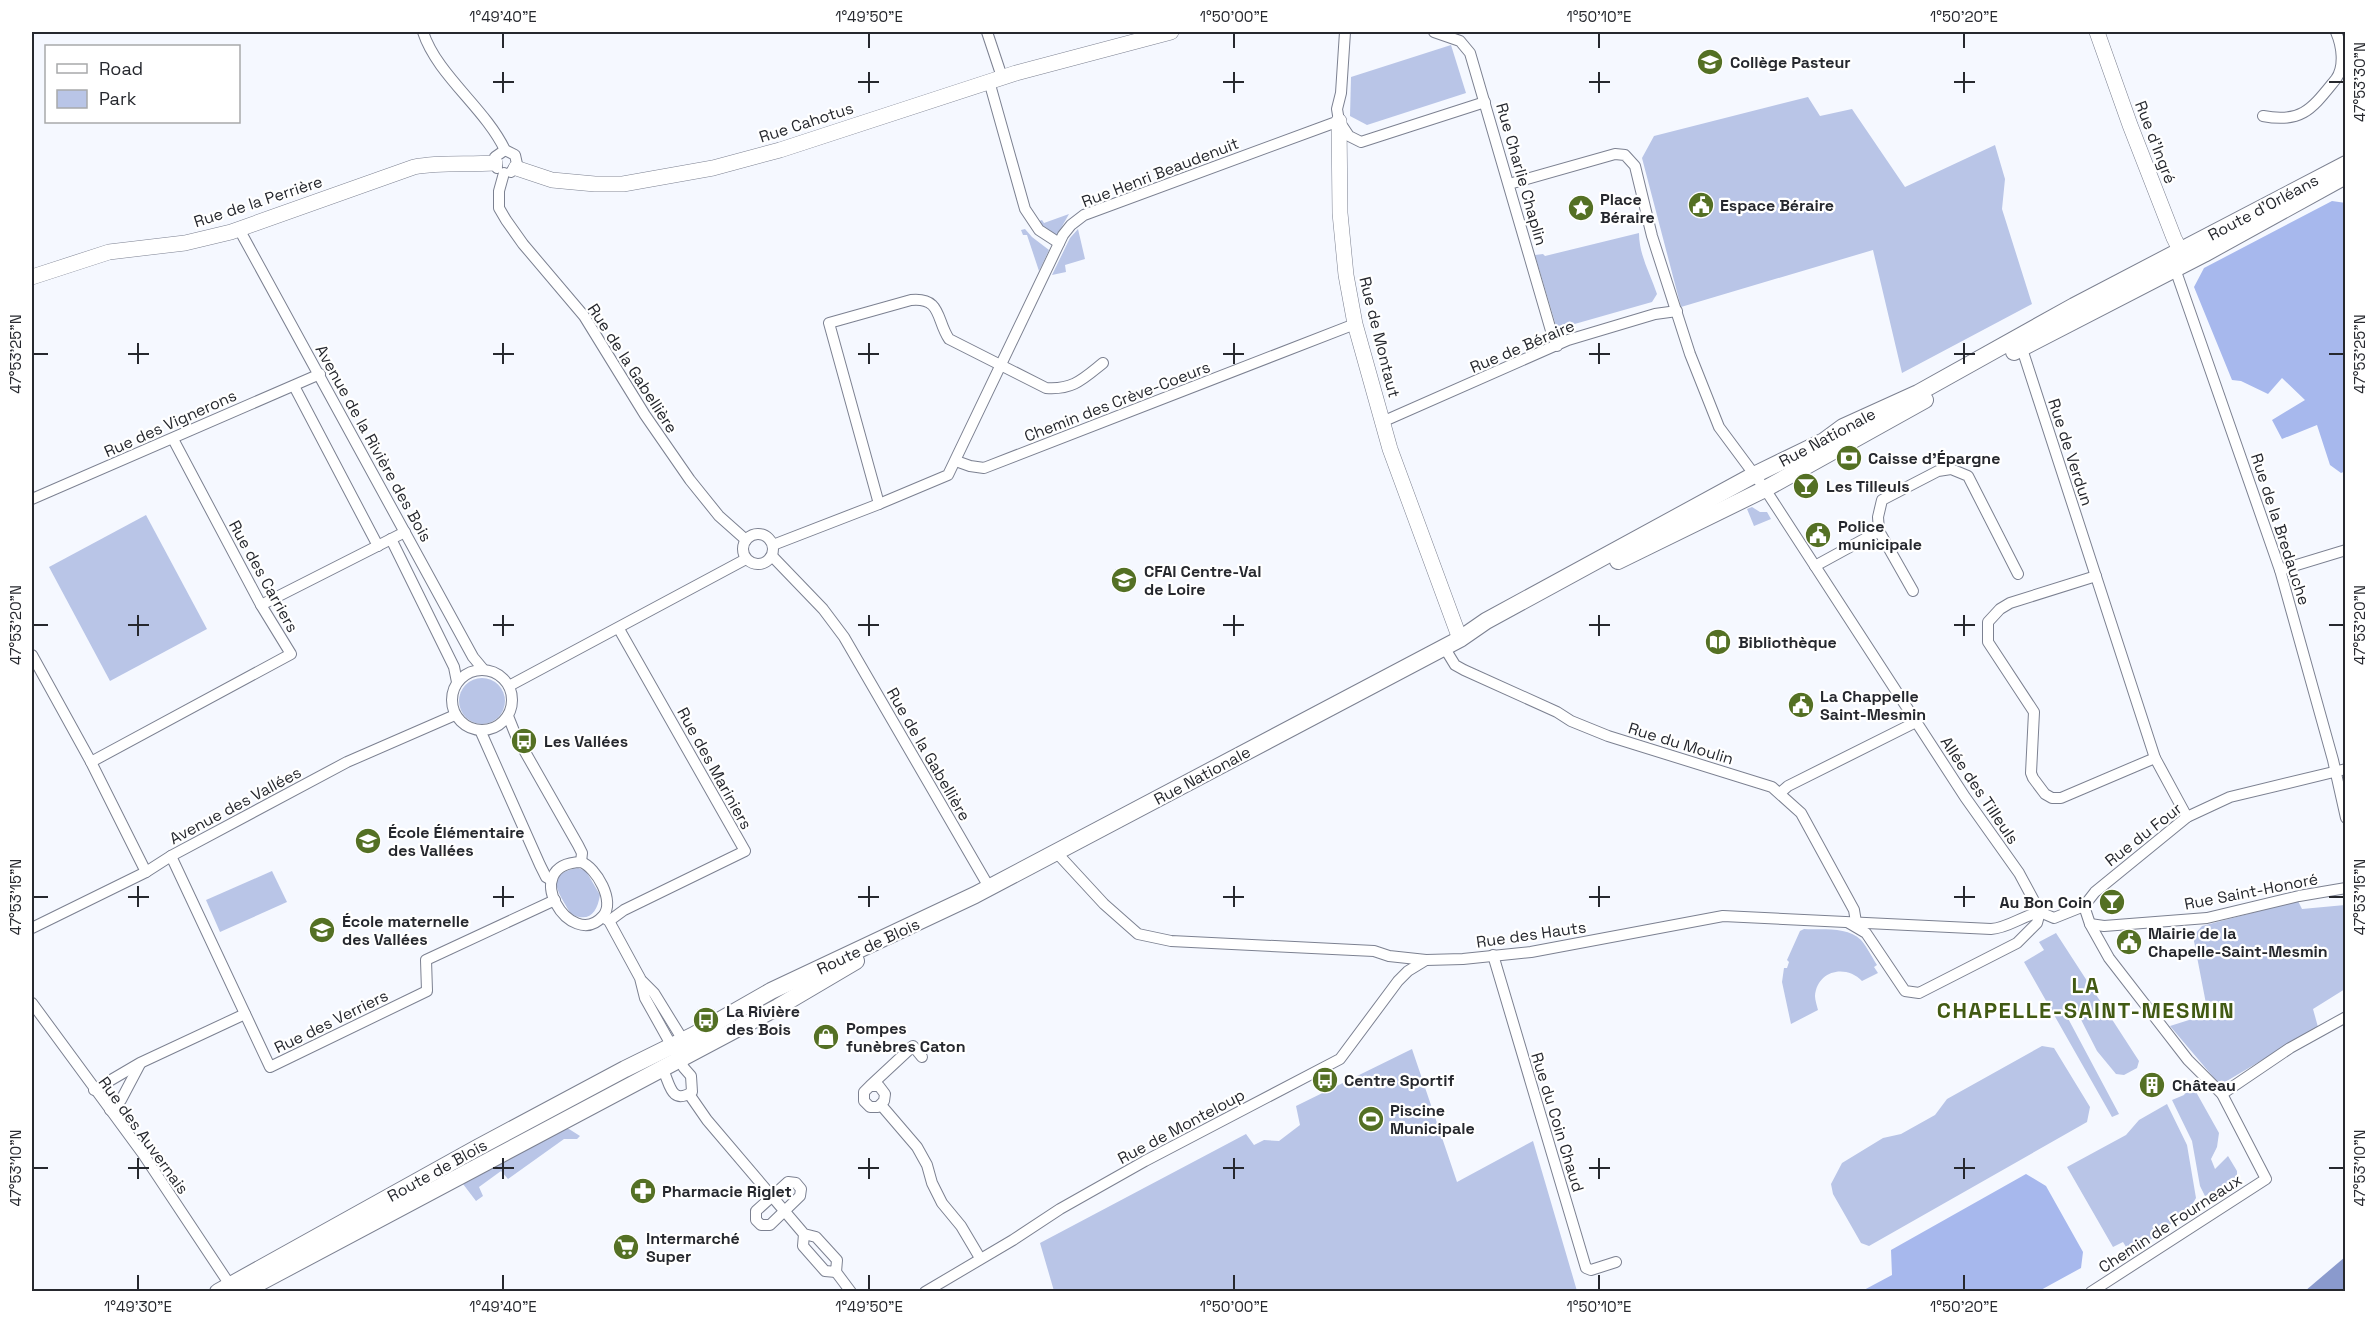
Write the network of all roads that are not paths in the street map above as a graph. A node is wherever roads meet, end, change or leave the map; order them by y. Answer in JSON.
{"nodes":[{"id":1,"x":423,"y":32,"type":"edge"},
{"id":2,"x":987,"y":32,"type":"edge"},
{"id":3,"x":1171,"y":32,"type":"edge"},
{"id":4,"x":1345,"y":32,"type":"edge"},
{"id":5,"x":1434,"y":32,"type":"edge"},
{"id":6,"x":2097,"y":32,"type":"edge"},
{"id":7,"x":2336,"y":32,"type":"edge"},
{"id":8,"x":995,"y":79,"type":"junction"},
{"id":9,"x":1485,"y":102,"type":"junction"},
{"id":10,"x":2263,"y":116,"type":"dead end"},
{"id":11,"x":1339,"y":121,"type":"junction"},
{"id":12,"x":505,"y":150,"type":"junction"},
{"id":13,"x":2346,"y":164,"type":"edge"},
{"id":14,"x":505,"y":168,"type":"junction"},
{"id":15,"x":2346,"y":176,"type":"edge"},
{"id":16,"x":1509,"y":184,"type":"junction"},
{"id":17,"x":239,"y":230,"type":"junction"},
{"id":18,"x":1059,"y":243,"type":"junction"},
{"id":19,"x":2177,"y":259,"type":"junction"},
{"id":20,"x":32,"y":277,"type":"edge"},
{"id":21,"x":1677,"y":311,"type":"junction"},
{"id":22,"x":1355,"y":324,"type":"junction"},
{"id":23,"x":2018,"y":344,"type":"junction"},
{"id":24,"x":1557,"y":346,"type":"junction"},
{"id":25,"x":1102,"y":363,"type":"dead end"},
{"id":26,"x":1000,"y":365,"type":"junction"},
{"id":27,"x":320,"y":374,"type":"junction"},
{"id":28,"x":294,"y":386,"type":"junction"},
{"id":29,"x":1383,"y":422,"type":"junction"},
{"id":30,"x":173,"y":439,"type":"junction"},
{"id":31,"x":956,"y":461,"type":"junction"},
{"id":32,"x":1754,"y":475,"type":"junction"},
{"id":33,"x":1765,"y":489,"type":"junction"},
{"id":34,"x":32,"y":500,"type":"edge"},
{"id":35,"x":879,"y":504,"type":"junction"},
{"id":36,"x":1879,"y":531,"type":"junction"},
{"id":37,"x":405,"y":532,"type":"junction"},
{"id":38,"x":391,"y":540,"type":"junction"},
{"id":39,"x":746,"y":540,"type":"junction"},
{"id":40,"x":378,"y":546,"type":"junction"},
{"id":41,"x":773,"y":550,"type":"junction"},
{"id":42,"x":2346,"y":550,"type":"edge"},
{"id":43,"x":746,"y":559,"type":"junction"},
{"id":44,"x":1815,"y":566,"type":"junction"},
{"id":45,"x":2280,"y":570,"type":"junction"},
{"id":46,"x":2018,"y":574,"type":"dead end"},
{"id":47,"x":2096,"y":576,"type":"junction"},
{"id":48,"x":1913,"y":591,"type":"dead end"},
{"id":49,"x":261,"y":605,"type":"junction"},
{"id":50,"x":619,"y":629,"type":"junction"},
{"id":51,"x":1477,"y":629,"type":"junction"},
{"id":52,"x":1460,"y":639,"type":"junction"},
{"id":53,"x":1444,"y":647,"type":"junction"},
{"id":54,"x":32,"y":655,"type":"edge"},
{"id":55,"x":483,"y":669,"type":"junction"},
{"id":56,"x":457,"y":682,"type":"junction"},
{"id":57,"x":509,"y":686,"type":"junction"},
{"id":58,"x":455,"y":715,"type":"junction"},
{"id":59,"x":507,"y":716,"type":"junction"},
{"id":60,"x":1916,"y":722,"type":"junction"},
{"id":61,"x":480,"y":730,"type":"junction"},
{"id":62,"x":2155,"y":758,"type":"junction"},
{"id":63,"x":91,"y":762,"type":"junction"},
{"id":64,"x":2341,"y":770,"type":"edge"},
{"id":65,"x":1780,"y":793,"type":"junction"},
{"id":66,"x":2187,"y":817,"type":"junction"},
{"id":67,"x":2346,"y":818,"type":"edge"},
{"id":68,"x":1056,"y":852,"type":"junction"},
{"id":69,"x":171,"y":856,"type":"junction"},
{"id":70,"x":581,"y":862,"type":"junction"},
{"id":71,"x":146,"y":872,"type":"junction"},
{"id":72,"x":551,"y":880,"type":"junction"},
{"id":73,"x":989,"y":887,"type":"junction"},
{"id":74,"x":2346,"y":888,"type":"edge"},
{"id":75,"x":555,"y":900,"type":"junction"},
{"id":76,"x":2084,"y":906,"type":"junction"},
{"id":77,"x":2040,"y":912,"type":"junction"},
{"id":78,"x":606,"y":919,"type":"junction"},
{"id":79,"x":927,"y":919,"type":"joint"},
{"id":80,"x":1853,"y":923,"type":"junction"},
{"id":81,"x":1884,"y":924,"type":"junction"},
{"id":82,"x":2090,"y":924,"type":"junction"},
{"id":83,"x":32,"y":928,"type":"edge"},
{"id":84,"x":1877,"y":948,"type":"junction"},
{"id":85,"x":1492,"y":956,"type":"junction"},
{"id":86,"x":1426,"y":960,"type":"junction"},
{"id":87,"x":32,"y":1003,"type":"edge"},
{"id":88,"x":245,"y":1014,"type":"junction"},
{"id":89,"x":2346,"y":1017,"type":"edge"},
{"id":90,"x":678,"y":1048,"type":"junction"},
{"id":91,"x":922,"y":1056,"type":"dead end"},
{"id":92,"x":140,"y":1063,"type":"junction"},
{"id":93,"x":662,"y":1068,"type":"junction"},
{"id":94,"x":94,"y":1090,"type":"junction"},
{"id":95,"x":688,"y":1094,"type":"junction"},
{"id":96,"x":2222,"y":1094,"type":"junction"},
{"id":97,"x":110,"y":1110,"type":"junction"},
{"id":98,"x":772,"y":1196,"type":"junction"},
{"id":99,"x":393,"y":1203,"type":"junction"},
{"id":100,"x":784,"y":1211,"type":"junction"},
{"id":101,"x":804,"y":1234,"type":"junction"},
{"id":102,"x":980,"y":1258,"type":"junction"},
{"id":103,"x":1616,"y":1262,"type":"dead end"},
{"id":104,"x":836,"y":1272,"type":"junction"},
{"id":105,"x":230,"y":1289,"type":"edge"},
{"id":106,"x":851,"y":1292,"type":"edge"},
{"id":107,"x":925,"y":1292,"type":"edge"},
{"id":108,"x":2091,"y":1292,"type":"edge"}],
"edges":[{"from":1,"to":12,"type":"street"},
{"from":2,"to":8,"type":"street"},
{"from":3,"to":8,"type":"street","name":"Rue Cahotus"},
{"from":4,"to":11,"type":"street","name":"Rue de Montaut"},
{"from":5,"to":9,"type":"street","name":"Rue Charlie Chaplin"},
{"from":6,"to":19,"type":"street","name":"Rue d'Ingré"},
{"from":7,"to":10,"type":"street"},
{"from":8,"to":14,"type":"street","name":"Rue Cahotus"},
{"from":8,"to":18,"type":"street"},
{"from":9,"to":11,"type":"street"},
{"from":9,"to":16,"type":"street","name":"Rue Charlie Chaplin"},
{"from":11,"to":18,"type":"street","name":"Rue Henri Beaudenuit"},
{"from":11,"to":22,"type":"street","name":"Rue de Montaut"},
{"from":12,"to":14,"type":"street","name":"Rue de la Gabellière"},
{"from":12,"to":14,"type":"street"},
{"from":13,"to":19,"type":"main road","name":"Route d'Orléans"},
{"from":14,"to":17,"type":"street","name":"Rue de la Perrière"},
{"from":14,"to":39,"type":"street","name":"Rue de la Gabellière"},
{"from":15,"to":19,"type":"main road","name":"Route d'Orléans"},
{"from":16,"to":21,"type":"street"},
{"from":16,"to":24,"type":"street","name":"Rue Charlie Chaplin"},
{"from":17,"to":20,"type":"street","name":"Rue de la Perrière"},
{"from":17,"to":27,"type":"street","name":"Avenue de la Rivière des Bois"},
{"from":18,"to":26,"type":"street","name":"Rue Henri Beaudenuit"},
{"from":19,"to":23,"type":"main road","name":"Rue Nationale"},
{"from":19,"to":45,"type":"street","name":"Rue de la Bredauche"},
{"from":21,"to":24,"type":"street","name":"Rue de Béraire"},
{"from":21,"to":32,"type":"street"},
{"from":22,"to":29,"type":"street","name":"Rue de Montaut"},
{"from":22,"to":31,"type":"street","name":"Chemin des Crève-Coeurs"},
{"from":23,"to":32,"type":"main road","name":"Rue Nationale"},
{"from":23,"to":33,"type":"main road","name":"Rue Nationale"},
{"from":23,"to":47,"type":"street","name":"Rue de Verdun"},
{"from":24,"to":29,"type":"street","name":"Rue de Béraire"},
{"from":25,"to":26,"type":"street"},
{"from":26,"to":31,"type":"street","name":"Rue Henri Beaudenuit"},
{"from":26,"to":35,"type":"street"},
{"from":27,"to":28,"type":"street","name":"Rue des Vignerons"},
{"from":27,"to":37,"type":"street","name":"Avenue de la Rivière des Bois"},
{"from":28,"to":30,"type":"street","name":"Rue des Vignerons"},
{"from":28,"to":40,"type":"street"},
{"from":29,"to":52,"type":"street","name":"Rue de Montaut"},
{"from":30,"to":34,"type":"street","name":"Rue des Vignerons"},
{"from":30,"to":49,"type":"street","name":"Rue des Carriers"},
{"from":31,"to":35,"type":"street","name":"Rue Henri Beaudenuit"},
{"from":32,"to":33,"type":"street","name":"Allée des Tilleuls"},
{"from":32,"to":51,"type":"main road","name":"Rue Nationale"},
{"from":33,"to":44,"type":"street","name":"Allée des Tilleuls"},
{"from":33,"to":51,"type":"main road","name":"Rue Nationale"},
{"from":35,"to":41,"type":"street","name":"Rue Henri Beaudenuit"},
{"from":36,"to":44,"type":"street"},
{"from":36,"to":46,"type":"street"},
{"from":36,"to":48,"type":"street"},
{"from":37,"to":38,"type":"street"},
{"from":37,"to":55,"type":"street","name":"Avenue de la Rivière des Bois"},
{"from":38,"to":40,"type":"street"},
{"from":38,"to":56,"type":"street","name":"Avenue de la Rivière des Bois"},
{"from":39,"to":41,"type":"street"},
{"from":39,"to":43,"type":"street"},
{"from":40,"to":49,"type":"street"},
{"from":41,"to":43,"type":"street"},
{"from":41,"to":73,"type":"street","name":"Rue de la Gabellière"},
{"from":42,"to":45,"type":"street"},
{"from":43,"to":50,"type":"street"},
{"from":44,"to":60,"type":"street","name":"Allée des Tilleuls"},
{"from":45,"to":64,"type":"street","name":"Rue de la Bredauche"},
{"from":47,"to":62,"type":"street","name":"Rue de Verdun"},
{"from":47,"to":62,"type":"street"},
{"from":49,"to":63,"type":"street","name":"Rue des Carriers"},
{"from":50,"to":57,"type":"street"},
{"from":50,"to":78,"type":"street","name":"Rue des Mariniers"},
{"from":51,"to":52,"type":"main road","name":"Rue Nationale"},
{"from":52,"to":53,"type":"main road","name":"Rue Nationale"},
{"from":53,"to":65,"type":"street","name":"Rue du Moulin"},
{"from":53,"to":68,"type":"main road","name":"Rue Nationale"},
{"from":54,"to":63,"type":"street"},
{"from":55,"to":56,"type":"street"},
{"from":55,"to":57,"type":"street","name":"Avenue de la Rivière des Bois"},
{"from":56,"to":58,"type":"street","name":"Avenue de la Rivière des Bois"},
{"from":57,"to":59,"type":"street"},
{"from":58,"to":61,"type":"street"},
{"from":58,"to":69,"type":"street","name":"Avenue des Vallées"},
{"from":59,"to":61,"type":"street"},
{"from":59,"to":70,"type":"street"},
{"from":60,"to":65,"type":"street"},
{"from":60,"to":77,"type":"street","name":"Allée des Tilleuls"},
{"from":61,"to":72,"type":"street"},
{"from":62,"to":66,"type":"street","name":"Rue de Verdun"},
{"from":63,"to":71,"type":"street"},
{"from":64,"to":66,"type":"street","name":"Rue du Four"},
{"from":64,"to":67,"type":"street","name":"Rue de la Bredauche"},
{"from":65,"to":80,"type":"street","name":"Rue du Moulin"},
{"from":66,"to":76,"type":"street","name":"Rue du Four"},
{"from":68,"to":73,"type":"main road","name":"Rue Nationale"},
{"from":68,"to":86,"type":"street","name":"Rue des Hauts"},
{"from":69,"to":71,"type":"street","name":"Avenue des Vallées"},
{"from":69,"to":88,"type":"street","name":"Rue des Verriers"},
{"from":70,"to":72,"type":"street"},
{"from":70,"to":78,"type":"street"},
{"from":71,"to":83,"type":"street","name":"Avenue des Vallées"},
{"from":72,"to":75,"type":"street"},
{"from":73,"to":79,"type":"main road","name":"Rue Nationale"},
{"from":74,"to":82,"type":"street","name":"Rue Saint-Honoré"},
{"from":75,"to":78,"type":"street"},
{"from":75,"to":88,"type":"street","name":"Rue des Verriers"},
{"from":76,"to":77,"type":"street","name":"Rue du Four"},
{"from":76,"to":82,"type":"street"},
{"from":77,"to":81,"type":"street","name":"Rue des Hauts"},
{"from":77,"to":84,"type":"street"},
{"from":78,"to":90,"type":"street"},
{"from":79,"to":90,"type":"main road","name":"Route de Blois"},
{"from":80,"to":81,"type":"street","name":"Rue des Hauts"},
{"from":80,"to":84,"type":"street"},
{"from":80,"to":85,"type":"street","name":"Rue des Hauts"},
{"from":81,"to":84,"type":"street"},
{"from":82,"to":96,"type":"street"},
{"from":85,"to":86,"type":"street","name":"Rue des Hauts"},
{"from":85,"to":103,"type":"street","name":"Rue du Coin Chaud"},
{"from":86,"to":102,"type":"street","name":"Rue de Monteloup"},
{"from":87,"to":94,"type":"street","name":"Rue des Auvernais"},
{"from":88,"to":92,"type":"street"},
{"from":89,"to":96,"type":"street"},
{"from":90,"to":93,"type":"main road","name":"Route de Blois"},
{"from":90,"to":95,"type":"street"},
{"from":90,"to":99,"type":"main road","name":"Route de Blois"},
{"from":91,"to":102,"type":"street"},
{"from":92,"to":94,"type":"street"},
{"from":92,"to":97,"type":"street"},
{"from":93,"to":95,"type":"street"},
{"from":93,"to":99,"type":"main road","name":"Route de Blois"},
{"from":94,"to":97,"type":"street","name":"Rue des Auvernais"},
{"from":95,"to":98,"type":"street"},
{"from":96,"to":108,"type":"street","name":"Chemin de Fourneaux"},
{"from":97,"to":105,"type":"street","name":"Rue des Auvernais"},
{"from":98,"to":100,"type":"street"},
{"from":98,"to":100,"type":"street"},
{"from":98,"to":100,"type":"street"},
{"from":99,"to":105,"type":"main road","name":"Route de Blois"},
{"from":100,"to":101,"type":"street"},
{"from":101,"to":104,"type":"street"},
{"from":101,"to":104,"type":"street"},
{"from":102,"to":107,"type":"street","name":"Rue de Monteloup"},
{"from":104,"to":106,"type":"street"}]}
